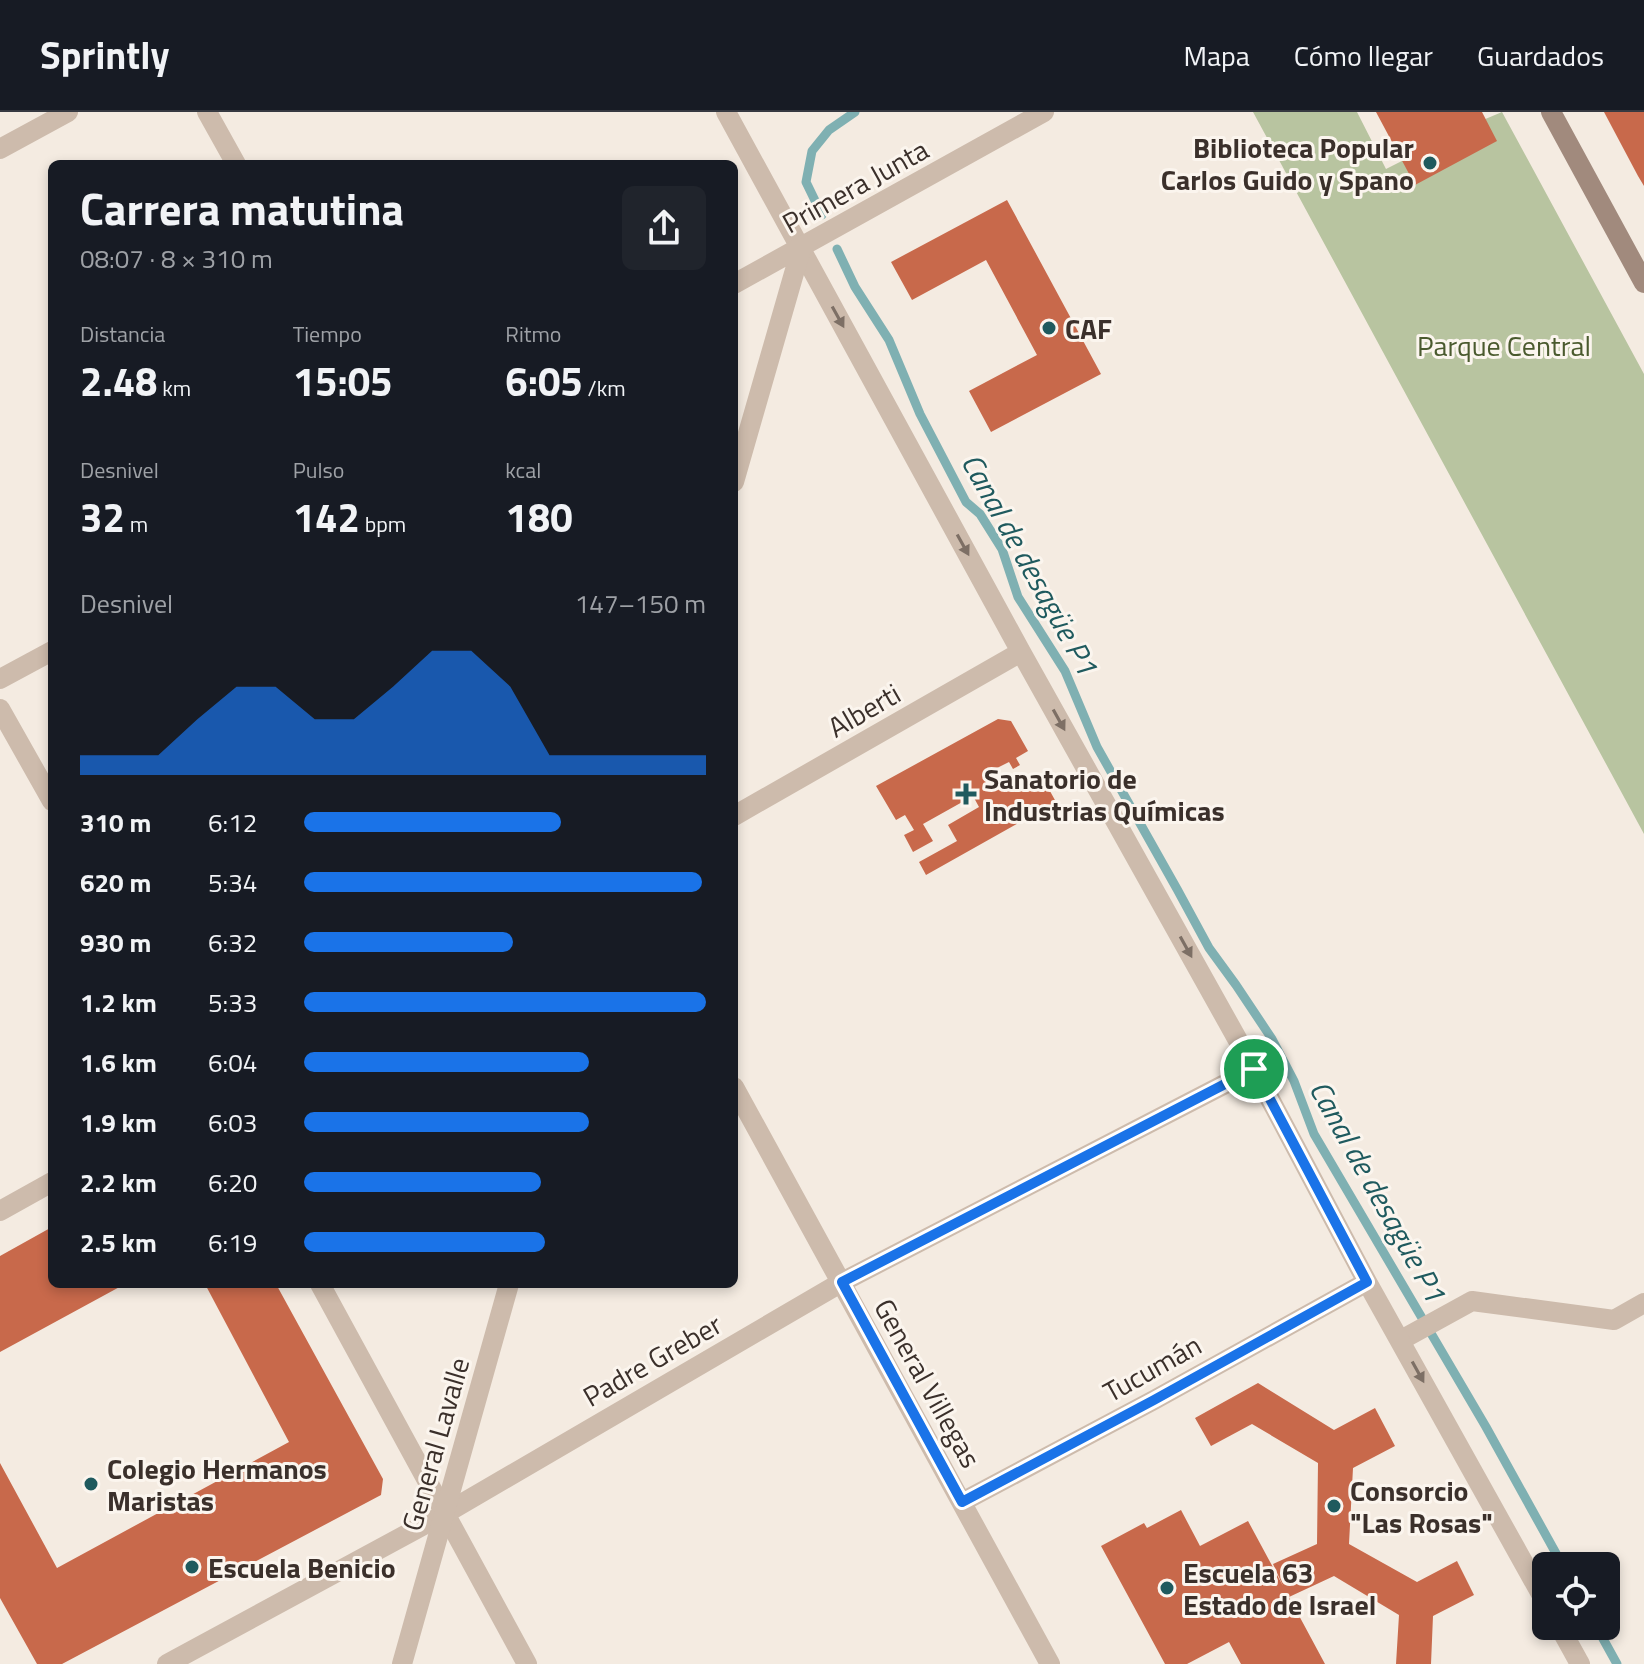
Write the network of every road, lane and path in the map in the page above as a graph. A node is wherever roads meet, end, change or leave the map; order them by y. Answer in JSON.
{"nodes":[{"id":1,"x":68,"y":112,"type":"edge"},
{"id":2,"x":207,"y":112,"type":"edge"},
{"id":3,"x":726,"y":112,"type":"edge"},
{"id":4,"x":1044,"y":112,"type":"edge"},
{"id":5,"x":1551,"y":112,"type":"edge"},
{"id":6,"x":0,"y":149,"type":"edge"},
{"id":7,"x":234,"y":160,"type":"edge"},
{"id":8,"x":801,"y":249,"type":"junction"},
{"id":9,"x":738,"y":282,"type":"edge"},
{"id":10,"x":1644,"y":283,"type":"edge"},
{"id":11,"x":738,"y":468,"type":"edge"},
{"id":12,"x":1021,"y":652,"type":"junction"},
{"id":13,"x":48,"y":653,"type":"edge"},
{"id":14,"x":0,"y":679,"type":"edge"},
{"id":15,"x":0,"y":709,"type":"edge"},
{"id":16,"x":48,"y":794,"type":"edge"},
{"id":17,"x":738,"y":814,"type":"edge"},
{"id":18,"x":1254,"y":1069,"type":"junction"},
{"id":19,"x":738,"y":1094,"type":"edge"},
{"id":20,"x":48,"y":1184,"type":"edge"},
{"id":21,"x":0,"y":1211,"type":"edge"},
{"id":22,"x":842,"y":1282,"type":"junction"},
{"id":23,"x":1367,"y":1282,"type":"junction"},
{"id":24,"x":322,"y":1288,"type":"edge"},
{"id":25,"x":508,"y":1288,"type":"edge"},
{"id":26,"x":1644,"y":1303,"type":"edge"},
{"id":27,"x":1406,"y":1338,"type":"junction"},
{"id":28,"x":962,"y":1502,"type":"junction"},
{"id":29,"x":446,"y":1513,"type":"junction"},
{"id":30,"x":1532,"y":1576,"type":"edge"},
{"id":31,"x":1567,"y":1640,"type":"edge"},
{"id":32,"x":167,"y":1664,"type":"edge"},
{"id":33,"x":402,"y":1664,"type":"edge"},
{"id":34,"x":527,"y":1664,"type":"edge"},
{"id":35,"x":1050,"y":1664,"type":"edge"},
{"id":36,"x":1580,"y":1664,"type":"edge"}],
"edges":[{"from":1,"to":6,"type":"street"},
{"from":2,"to":7,"type":"street"},
{"from":3,"to":8,"type":"street"},
{"from":4,"to":8,"type":"street","name":"Primera Junta"},
{"from":5,"to":10,"type":"main road"},
{"from":8,"to":9,"type":"street","name":"Primera Junta"},
{"from":8,"to":11,"type":"street"},
{"from":8,"to":12,"type":"street","one_way":true},
{"from":12,"to":17,"type":"street","name":"Alberti"},
{"from":12,"to":18,"type":"street","one_way":true},
{"from":13,"to":14,"type":"street"},
{"from":15,"to":16,"type":"street"},
{"from":18,"to":22,"type":"street","name":"Padre Greber"},
{"from":18,"to":23,"type":"street"},
{"from":19,"to":22,"type":"street","name":"General Villegas"},
{"from":20,"to":21,"type":"street"},
{"from":22,"to":28,"type":"street","name":"General Villegas"},
{"from":22,"to":29,"type":"street","name":"Padre Greber"},
{"from":23,"to":27,"type":"street"},
{"from":23,"to":28,"type":"street","name":"Tucumán"},
{"from":24,"to":29,"type":"street"},
{"from":25,"to":29,"type":"street","name":"General Lavalle"},
{"from":26,"to":27,"type":"street"},
{"from":27,"to":30,"type":"street","one_way":true},
{"from":28,"to":35,"type":"street","name":"General Villegas"},
{"from":29,"to":32,"type":"street","name":"Padre Greber"},
{"from":29,"to":33,"type":"street","name":"General Lavalle"},
{"from":29,"to":34,"type":"street"},
{"from":31,"to":36,"type":"street"}]}
